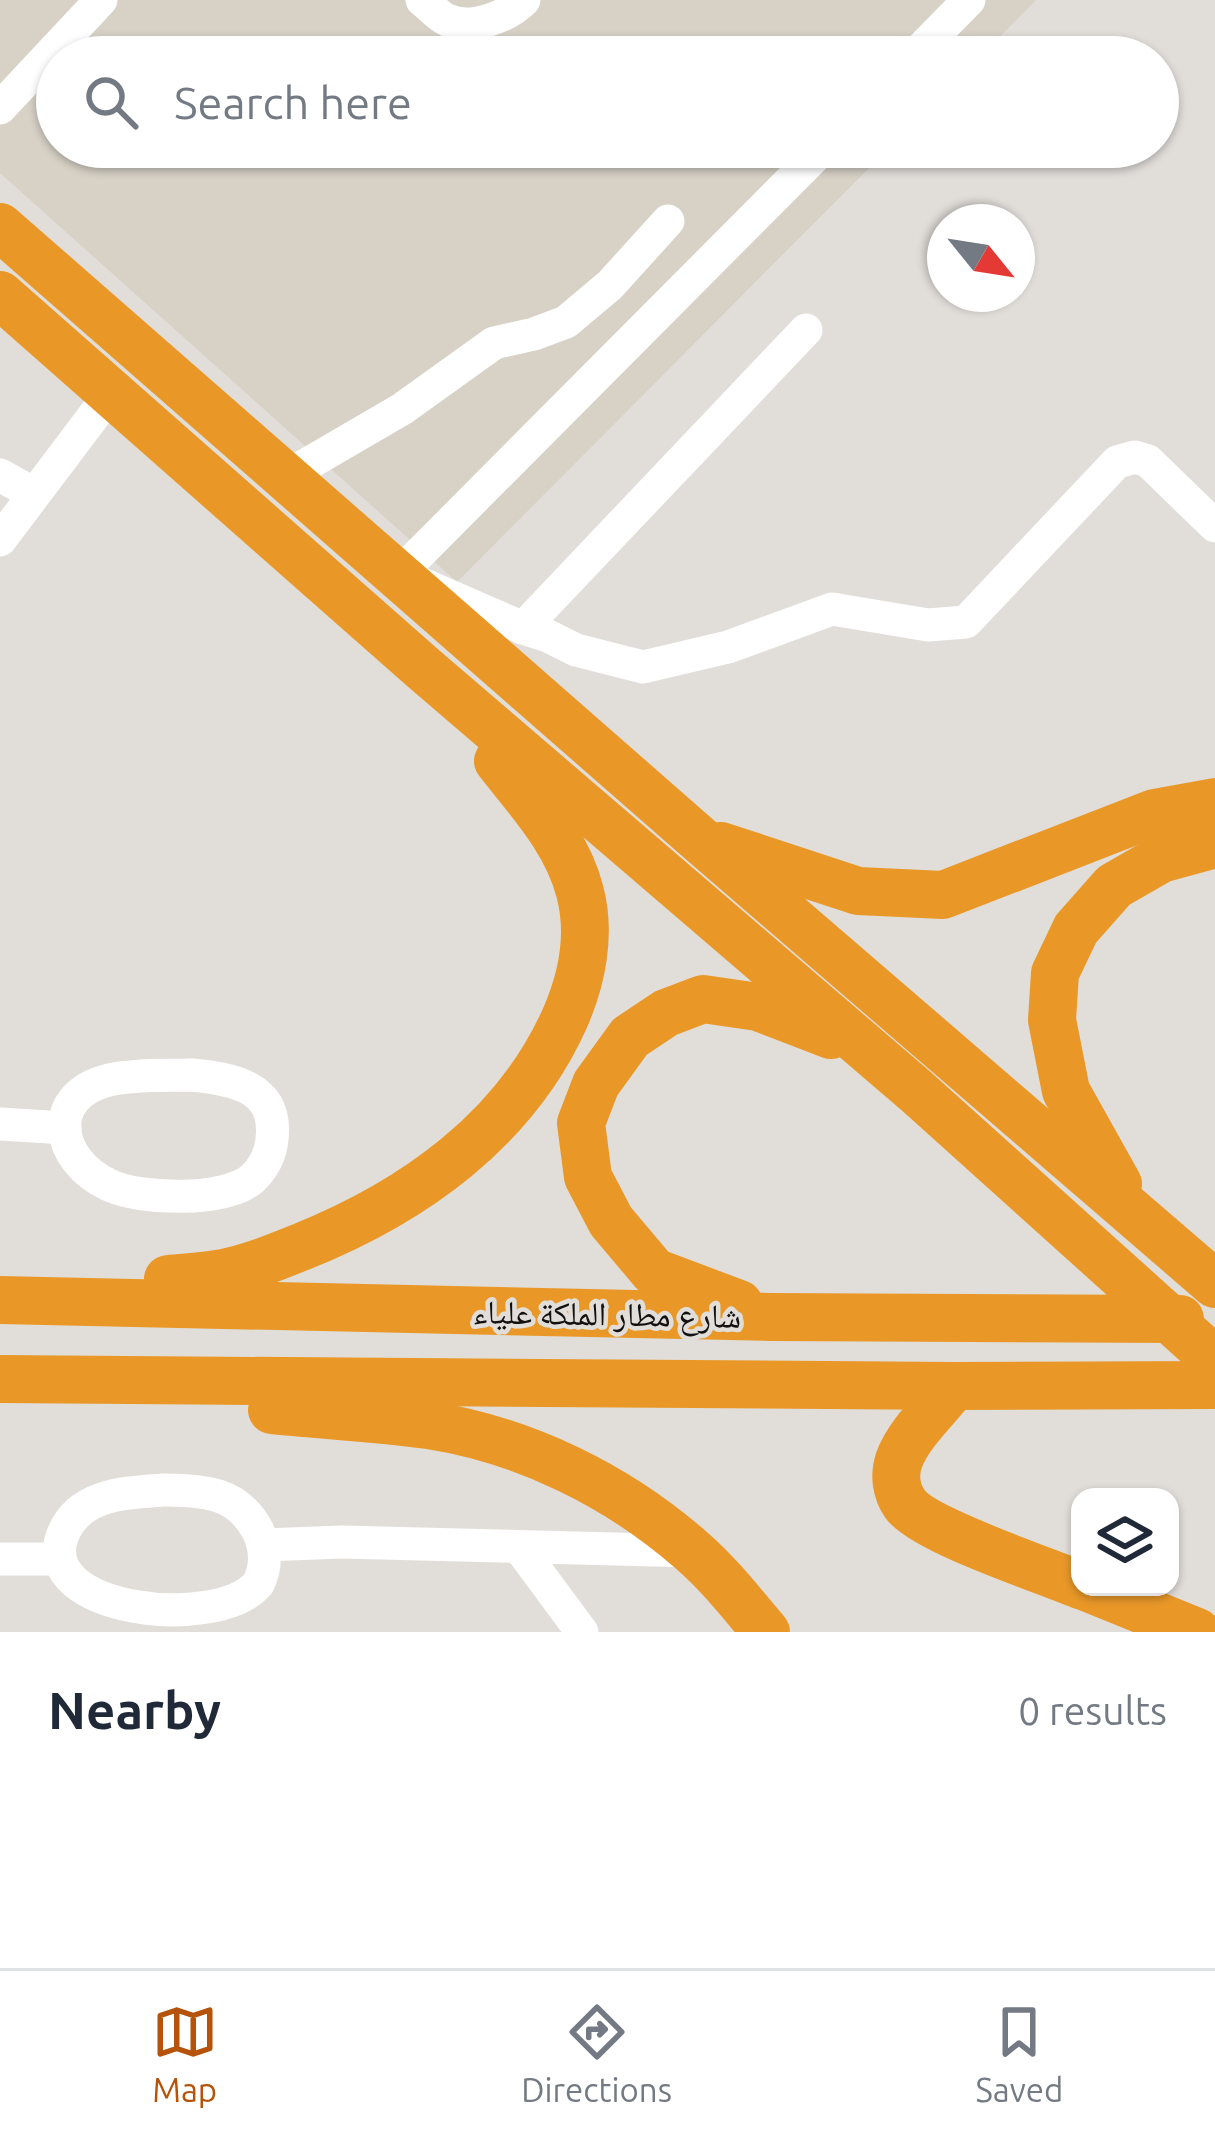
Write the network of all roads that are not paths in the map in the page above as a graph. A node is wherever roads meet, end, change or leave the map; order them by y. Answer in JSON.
{"nodes":[{"id":1,"x":101,"y":0,"type":"edge"},
{"id":2,"x":422,"y":0,"type":"edge"},
{"id":3,"x":524,"y":0,"type":"edge"},
{"id":4,"x":969,"y":0,"type":"edge"},
{"id":5,"x":67,"y":36,"type":"edge"},
{"id":6,"x":934,"y":36,"type":"edge"},
{"id":7,"x":36,"y":70,"type":"edge"},
{"id":8,"x":0,"y":108,"type":"edge"},
{"id":9,"x":803,"y":168,"type":"edge"},
{"id":10,"x":668,"y":221,"type":"dead end"},
{"id":11,"x":0,"y":227,"type":"edge"},
{"id":12,"x":0,"y":295,"type":"edge"},
{"id":13,"x":806,"y":330,"type":"dead end"},
{"id":14,"x":111,"y":392,"type":"junction"},
{"id":15,"x":0,"y":475,"type":"edge"},
{"id":16,"x":287,"y":476,"type":"junction"},
{"id":17,"x":34,"y":494,"type":"junction"},
{"id":18,"x":1215,"y":526,"type":"edge"},
{"id":19,"x":0,"y":540,"type":"edge"},
{"id":20,"x":399,"y":574,"type":"junction"},
{"id":21,"x":523,"y":628,"type":"junction"},
{"id":22,"x":423,"y":668,"type":"junction"},
{"id":23,"x":1215,"y":802,"type":"edge"},
{"id":24,"x":699,"y":839,"type":"junction"},
{"id":25,"x":1215,"y":844,"type":"edge"},
{"id":26,"x":916,"y":1091,"type":"junction"},
{"id":27,"x":0,"y":1124,"type":"edge"},
{"id":28,"x":65,"y":1128,"type":"junction"},
{"id":29,"x":1147,"y":1225,"type":"junction"},
{"id":30,"x":1215,"y":1283,"type":"edge"},
{"id":31,"x":0,"y":1300,"type":"edge"},
{"id":32,"x":116,"y":1301,"type":"junction"},
{"id":33,"x":771,"y":1317,"type":"junction"},
{"id":34,"x":1215,"y":1319,"type":"edge"},
{"id":35,"x":1215,"y":1360,"type":"edge"},
{"id":36,"x":0,"y":1379,"type":"edge"},
{"id":37,"x":59,"y":1381,"type":"junction"},
{"id":38,"x":1215,"y":1385,"type":"edge"},
{"id":39,"x":954,"y":1386,"type":"junction"},
{"id":40,"x":265,"y":1545,"type":"junction"},
{"id":41,"x":519,"y":1547,"type":"junction"},
{"id":42,"x":693,"y":1551,"type":"junction"},
{"id":43,"x":0,"y":1559,"type":"edge"},
{"id":44,"x":57,"y":1559,"type":"junction"},
{"id":45,"x":1071,"y":1581,"type":"edge"},
{"id":46,"x":1108,"y":1596,"type":"edge"},
{"id":47,"x":582,"y":1632,"type":"edge"},
{"id":48,"x":766,"y":1632,"type":"edge"},
{"id":49,"x":1198,"y":1632,"type":"edge"}],
"edges":[{"from":1,"to":5,"type":"street"},
{"from":2,"to":3,"type":"street"},
{"from":4,"to":6,"type":"street"},
{"from":7,"to":8,"type":"street"},
{"from":9,"to":20,"type":"street"},
{"from":10,"to":16,"type":"street"},
{"from":11,"to":16,"type":"highway"},
{"from":12,"to":14,"type":"highway"},
{"from":13,"to":21,"type":"street"},
{"from":14,"to":17,"type":"street"},
{"from":14,"to":22,"type":"highway"},
{"from":15,"to":17,"type":"street"},
{"from":16,"to":20,"type":"highway"},
{"from":17,"to":19,"type":"street"},
{"from":18,"to":21,"type":"street"},
{"from":20,"to":21,"type":"street"},
{"from":20,"to":24,"type":"highway"},
{"from":22,"to":26,"type":"highway"},
{"from":22,"to":32,"type":"highway"},
{"from":23,"to":24,"type":"highway"},
{"from":24,"to":29,"type":"highway"},
{"from":25,"to":29,"type":"highway"},
{"from":26,"to":33,"type":"highway"},
{"from":26,"to":35,"type":"highway"},
{"from":27,"to":28,"type":"street"},
{"from":28,"to":28,"type":"street"},
{"from":29,"to":30,"type":"highway"},
{"from":31,"to":32,"type":"highway","name":"شارع مطار الملكة علياء"},
{"from":32,"to":33,"type":"highway","name":"شارع مطار الملكة علياء"},
{"from":33,"to":34,"type":"highway","name":"شارع مطار الملكة علياء"},
{"from":36,"to":37,"type":"highway"},
{"from":37,"to":39,"type":"highway"},
{"from":37,"to":42,"type":"highway"},
{"from":38,"to":39,"type":"highway"},
{"from":39,"to":45,"type":"highway"},
{"from":40,"to":41,"type":"street"},
{"from":40,"to":44,"type":"street"},
{"from":40,"to":44,"type":"street"},
{"from":41,"to":42,"type":"street"},
{"from":41,"to":47,"type":"street"},
{"from":42,"to":48,"type":"highway"},
{"from":43,"to":44,"type":"street"},
{"from":46,"to":49,"type":"highway"}]}
